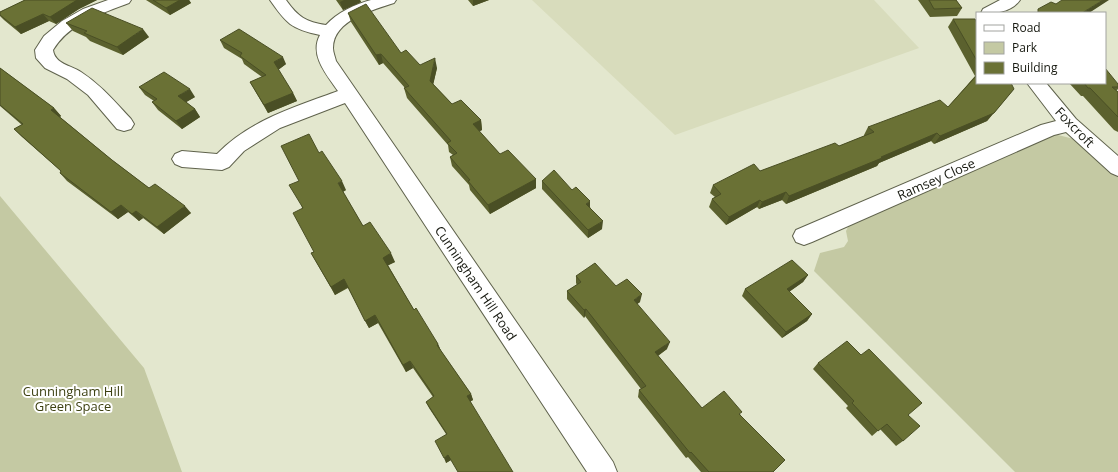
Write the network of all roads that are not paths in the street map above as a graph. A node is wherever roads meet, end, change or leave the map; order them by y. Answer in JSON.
{"nodes":[{"id":1,"x":123,"y":0,"type":"edge"},
{"id":2,"x":278,"y":0,"type":"edge"},
{"id":3,"x":388,"y":0,"type":"edge"},
{"id":4,"x":978,"y":0,"type":"edge"},
{"id":5,"x":1012,"y":0,"type":"edge"},
{"id":6,"x":988,"y":12,"type":"edge"},
{"id":7,"x":991,"y":12,"type":"edge"},
{"id":8,"x":330,"y":31,"type":"junction"},
{"id":9,"x":1037,"y":84,"type":"edge"},
{"id":10,"x":349,"y":94,"type":"junction"},
{"id":11,"x":124,"y":124,"type":"dead end"},
{"id":12,"x":1069,"y":124,"type":"junction"},
{"id":13,"x":182,"y":159,"type":"dead end"},
{"id":14,"x":1118,"y":168,"type":"edge"},
{"id":15,"x":804,"y":236,"type":"dead end"},
{"id":16,"x":603,"y":472,"type":"edge"}],
"edges":[{"from":1,"to":11,"type":"street"},
{"from":2,"to":8,"type":"street"},
{"from":3,"to":8,"type":"street"},
{"from":4,"to":6,"type":"street"},
{"from":5,"to":7,"type":"street"},
{"from":8,"to":10,"type":"street","name":"Cunningham Hill Road"},
{"from":9,"to":12,"type":"street","name":"Foxcroft"},
{"from":10,"to":13,"type":"street"},
{"from":10,"to":16,"type":"street","name":"Cunningham Hill Road"},
{"from":12,"to":14,"type":"street","name":"Foxcroft"},
{"from":12,"to":15,"type":"street","name":"Ramsey Close"}]}
